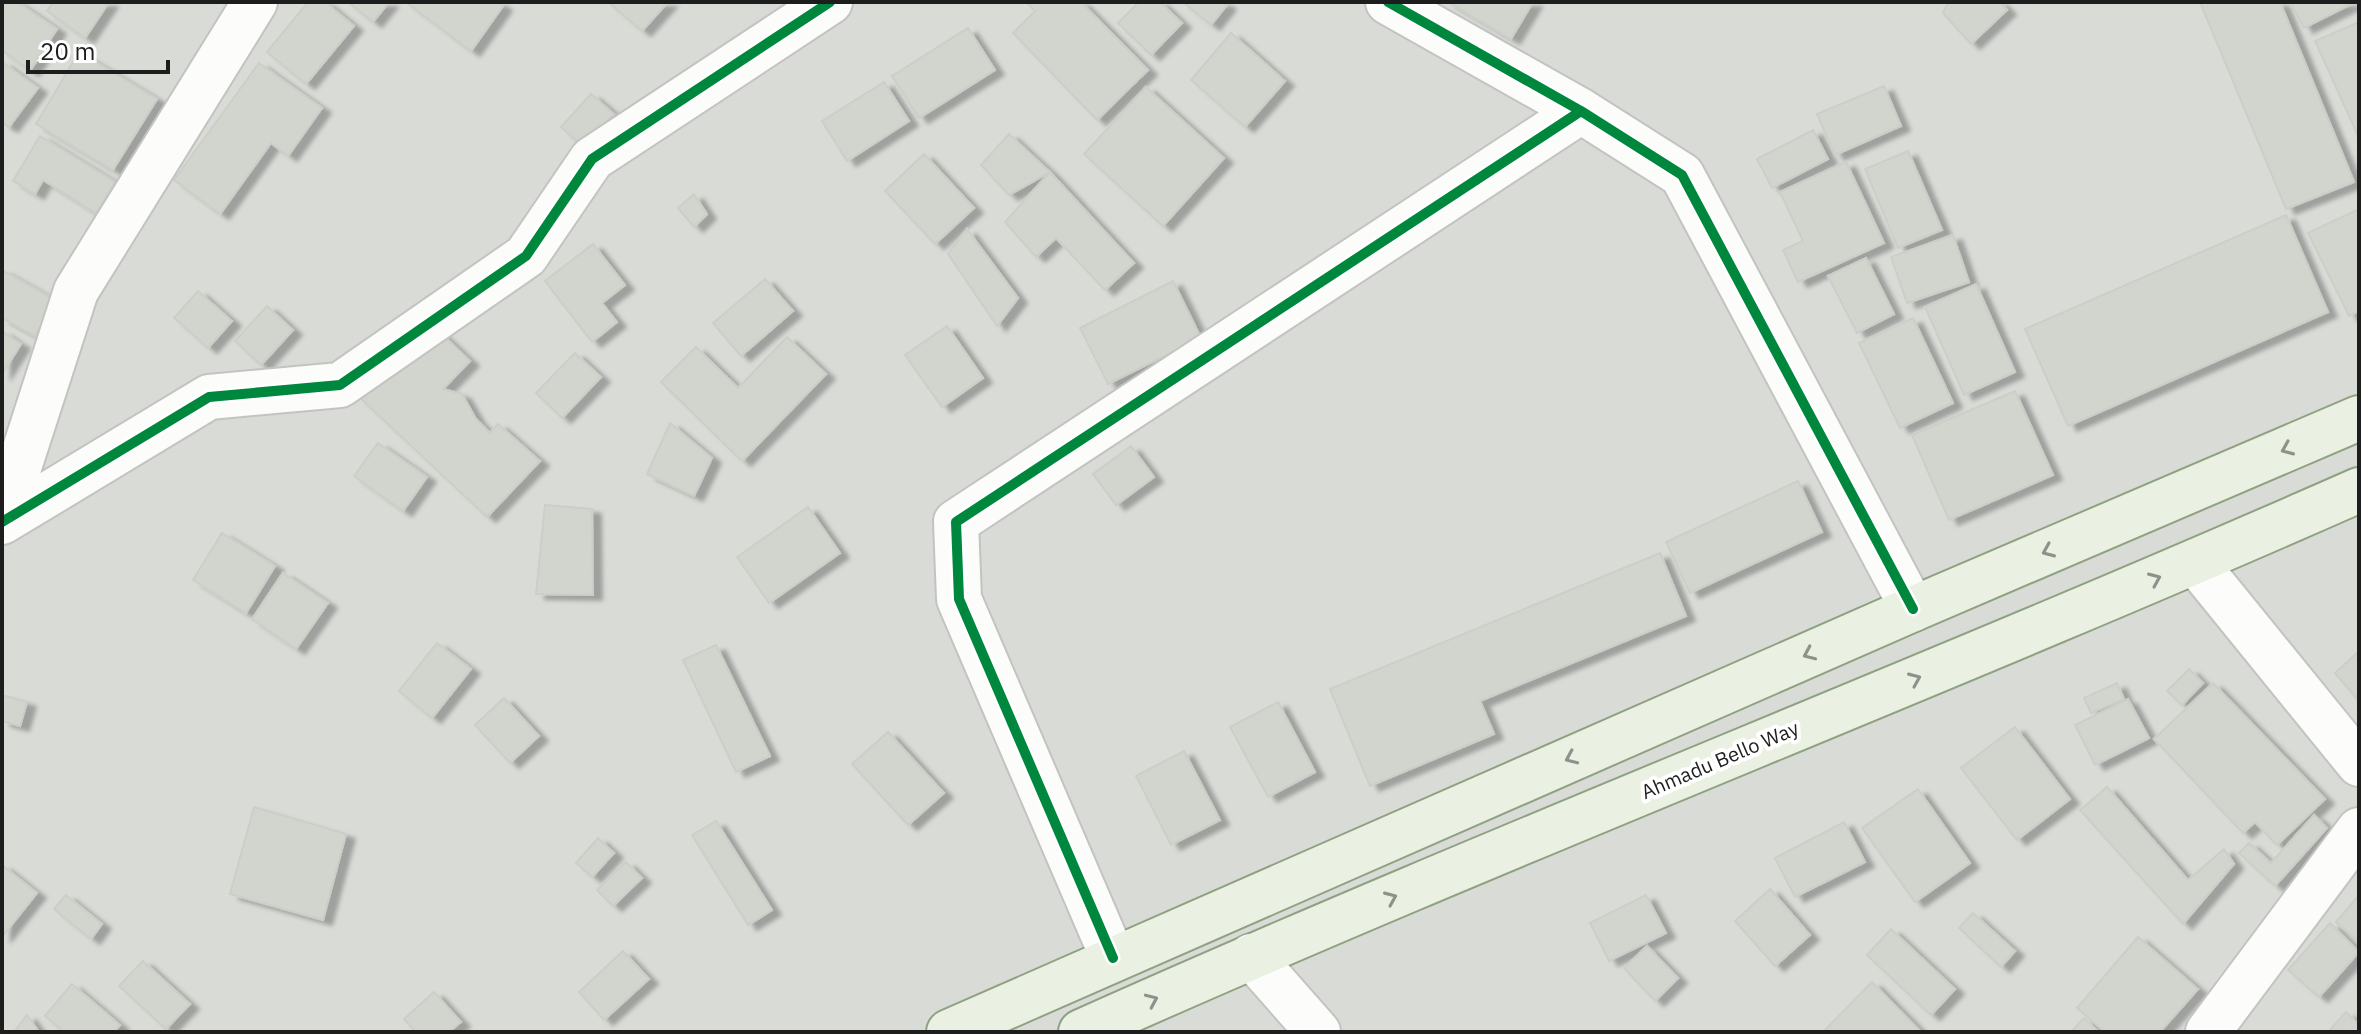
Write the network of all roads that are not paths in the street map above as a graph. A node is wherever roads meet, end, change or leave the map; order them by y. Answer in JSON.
{"nodes":[{"id":1,"x":255,"y":2,"type":"edge"},
{"id":2,"x":830,"y":2,"type":"edge"},
{"id":3,"x":1388,"y":2,"type":"edge"},
{"id":4,"x":1581,"y":111,"type":"junction"},
{"id":5,"x":2359,"y":418,"type":"edge"},
{"id":6,"x":2359,"y":490,"type":"edge"},
{"id":7,"x":2,"y":521,"type":"edge"},
{"id":8,"x":2195,"y":562,"type":"junction"},
{"id":9,"x":1913,"y":609,"type":"junction"},
{"id":10,"x":2359,"y":764,"type":"edge"},
{"id":11,"x":2359,"y":830,"type":"edge"},
{"id":12,"x":1251,"y":956,"type":"junction"},
{"id":13,"x":1113,"y":958,"type":"junction"},
{"id":14,"x":949,"y":1032,"type":"edge"},
{"id":15,"x":1081,"y":1032,"type":"edge"},
{"id":16,"x":1318,"y":1032,"type":"edge"},
{"id":17,"x":2208,"y":1032,"type":"edge"}],
"edges":[{"from":1,"to":7,"type":"street"},
{"from":2,"to":7,"type":"street"},
{"from":3,"to":4,"type":"street"},
{"from":4,"to":9,"type":"street"},
{"from":4,"to":13,"type":"street"},
{"from":5,"to":9,"type":"main road","one_way":true},
{"from":6,"to":8,"type":"main road","name":"Ahmadu Bello Way"},
{"from":8,"to":10,"type":"street"},
{"from":12,"to":8,"type":"main road","name":"Ahmadu Bello Way","one_way":true},
{"from":9,"to":13,"type":"main road","one_way":true},
{"from":11,"to":17,"type":"street"},
{"from":15,"to":12,"type":"main road","name":"Ahmadu Bello Way","one_way":true},
{"from":12,"to":16,"type":"street"},
{"from":13,"to":14,"type":"main road"}]}
